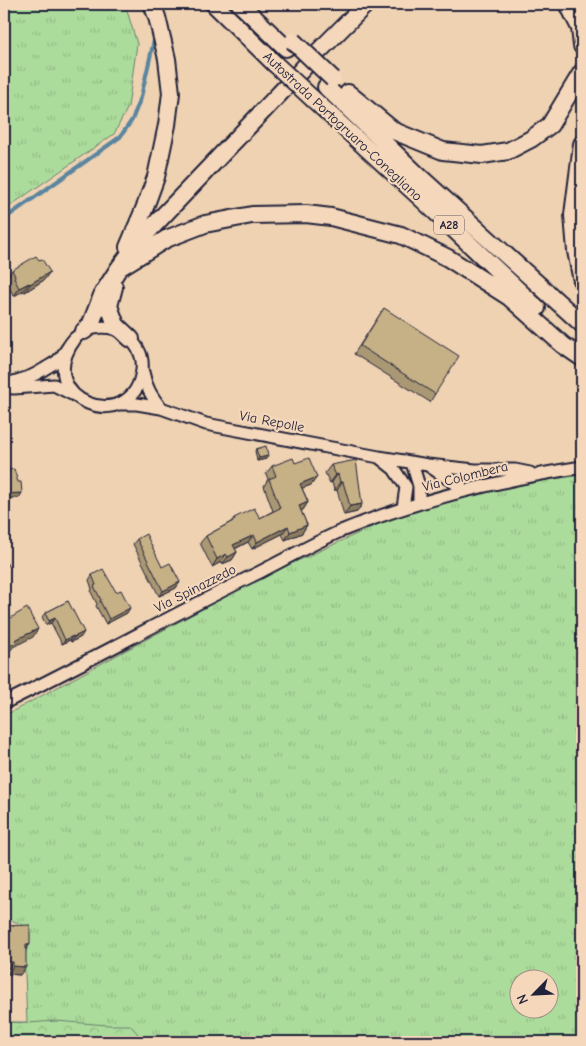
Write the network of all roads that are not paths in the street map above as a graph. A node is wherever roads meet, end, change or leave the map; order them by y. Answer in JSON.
{"nodes":[{"id":1,"x":152,"y":4,"type":"edge"},
{"id":2,"x":214,"y":4,"type":"edge"},
{"id":3,"x":241,"y":4,"type":"edge"},
{"id":4,"x":366,"y":4,"type":"edge"},
{"id":5,"x":568,"y":4,"type":"edge"},
{"id":6,"x":582,"y":46,"type":"edge"},
{"id":7,"x":582,"y":72,"type":"edge"},
{"id":8,"x":330,"y":83,"type":"junction"},
{"id":9,"x":582,"y":144,"type":"edge"},
{"id":10,"x":119,"y":268,"type":"junction"},
{"id":11,"x":582,"y":281,"type":"edge"},
{"id":12,"x":582,"y":324,"type":"edge"},
{"id":13,"x":80,"y":335,"type":"junction"},
{"id":14,"x":131,"y":339,"type":"junction"},
{"id":15,"x":582,"y":351,"type":"edge"},
{"id":16,"x":582,"y":358,"type":"edge"},
{"id":17,"x":142,"y":367,"type":"junction"},
{"id":18,"x":4,"y":386,"type":"edge"},
{"id":19,"x":74,"y":395,"type":"junction"},
{"id":20,"x":118,"y":404,"type":"junction"},
{"id":21,"x":161,"y":408,"type":"junction"},
{"id":22,"x":379,"y":457,"type":"junction"},
{"id":23,"x":412,"y":462,"type":"junction"},
{"id":24,"x":428,"y":465,"type":"junction"},
{"id":25,"x":582,"y":467,"type":"edge"},
{"id":26,"x":534,"y":474,"type":"junction"},
{"id":27,"x":465,"y":490,"type":"junction"},
{"id":28,"x":419,"y":503,"type":"junction"},
{"id":29,"x":403,"y":508,"type":"junction"},
{"id":30,"x":4,"y":703,"type":"edge"}],
"edges":[{"from":1,"to":10,"type":"highway"},
{"from":2,"to":15,"type":"highway","name":"Autostrada Portogruaro-Conegliano","number":"A28","bridge":true},
{"from":3,"to":8,"type":"highway","name":"Autostrada Portogruaro-Conegliano","number":"A28"},
{"from":4,"to":10,"type":"highway"},
{"from":5,"to":6,"type":"highway"},
{"from":7,"to":8,"type":"highway"},
{"from":8,"to":12,"type":"highway","name":"Autostrada Portogruaro-Conegliano","number":"A28"},
{"from":9,"to":11,"type":"highway"},
{"from":10,"to":13,"type":"highway"},
{"from":10,"to":14,"type":"highway"},
{"from":10,"to":16,"type":"highway"},
{"from":13,"to":14,"type":"street"},
{"from":13,"to":18,"type":"street","name":"Via Repolle"},
{"from":13,"to":19,"type":"street"},
{"from":14,"to":17,"type":"street"},
{"from":17,"to":20,"type":"street"},
{"from":17,"to":21,"type":"street"},
{"from":18,"to":19,"type":"street","name":"Via Repolle"},
{"from":19,"to":20,"type":"street","name":"Via Repolle"},
{"from":20,"to":21,"type":"street","name":"Via Repolle"},
{"from":21,"to":22,"type":"street","name":"Via Repolle"},
{"from":22,"to":23,"type":"street","name":"Via Repolle"},
{"from":22,"to":29,"type":"street"},
{"from":23,"to":24,"type":"street","name":"Via Repolle"},
{"from":23,"to":28,"type":"street"},
{"from":24,"to":26,"type":"street","name":"Via Repolle"},
{"from":24,"to":27,"type":"street","name":"Via Repolle"},
{"from":25,"to":26,"type":"street"},
{"from":26,"to":27,"type":"street","name":"Via Colombera"},
{"from":27,"to":28,"type":"street","name":"Via Colombera"},
{"from":28,"to":29,"type":"street","name":"Via Colombera"},
{"from":29,"to":30,"type":"street","name":"Via Spinazzedo"}]}
